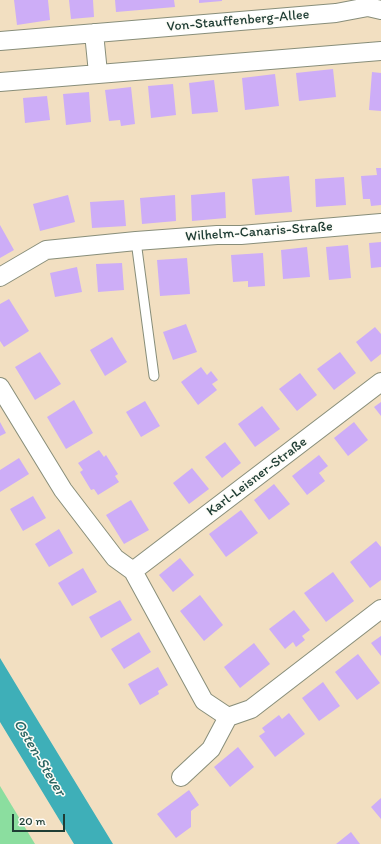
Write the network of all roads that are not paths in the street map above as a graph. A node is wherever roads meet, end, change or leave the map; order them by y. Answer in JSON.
{"nodes":[{"id":1,"x":381,"y":10,"type":"edge"},
{"id":2,"x":94,"y":33,"type":"junction"},
{"id":3,"x":0,"y":41,"type":"edge"},
{"id":4,"x":381,"y":51,"type":"edge"},
{"id":5,"x":98,"y":73,"type":"junction"},
{"id":6,"x":0,"y":82,"type":"edge"},
{"id":7,"x":381,"y":223,"type":"edge"},
{"id":8,"x":136,"y":241,"type":"junction"},
{"id":9,"x":0,"y":277,"type":"edge"},
{"id":10,"x":154,"y":376,"type":"dead end"},
{"id":11,"x":381,"y":382,"type":"edge"},
{"id":12,"x":0,"y":387,"type":"edge"},
{"id":13,"x":132,"y":571,"type":"junction"},
{"id":14,"x":381,"y":608,"type":"edge"},
{"id":15,"x":228,"y":717,"type":"junction"},
{"id":16,"x":181,"y":777,"type":"dead end"}],
"edges":[{"from":1,"to":2,"type":"street","name":"Von-Stauffenberg-Allee"},
{"from":2,"to":3,"type":"street","name":"Von-Stauffenberg-Allee"},
{"from":2,"to":5,"type":"street"},
{"from":4,"to":5,"type":"street"},
{"from":5,"to":6,"type":"street"},
{"from":7,"to":8,"type":"street","name":"Wilhelm-Canaris-Straße"},
{"from":8,"to":9,"type":"street","name":"Wilhelm-Canaris-Straße"},
{"from":8,"to":10,"type":"lane"},
{"from":11,"to":13,"type":"street","name":"Karl-Leisner-Straße"},
{"from":12,"to":13,"type":"street"},
{"from":13,"to":15,"type":"street"},
{"from":14,"to":15,"type":"street"},
{"from":15,"to":16,"type":"street"}]}
